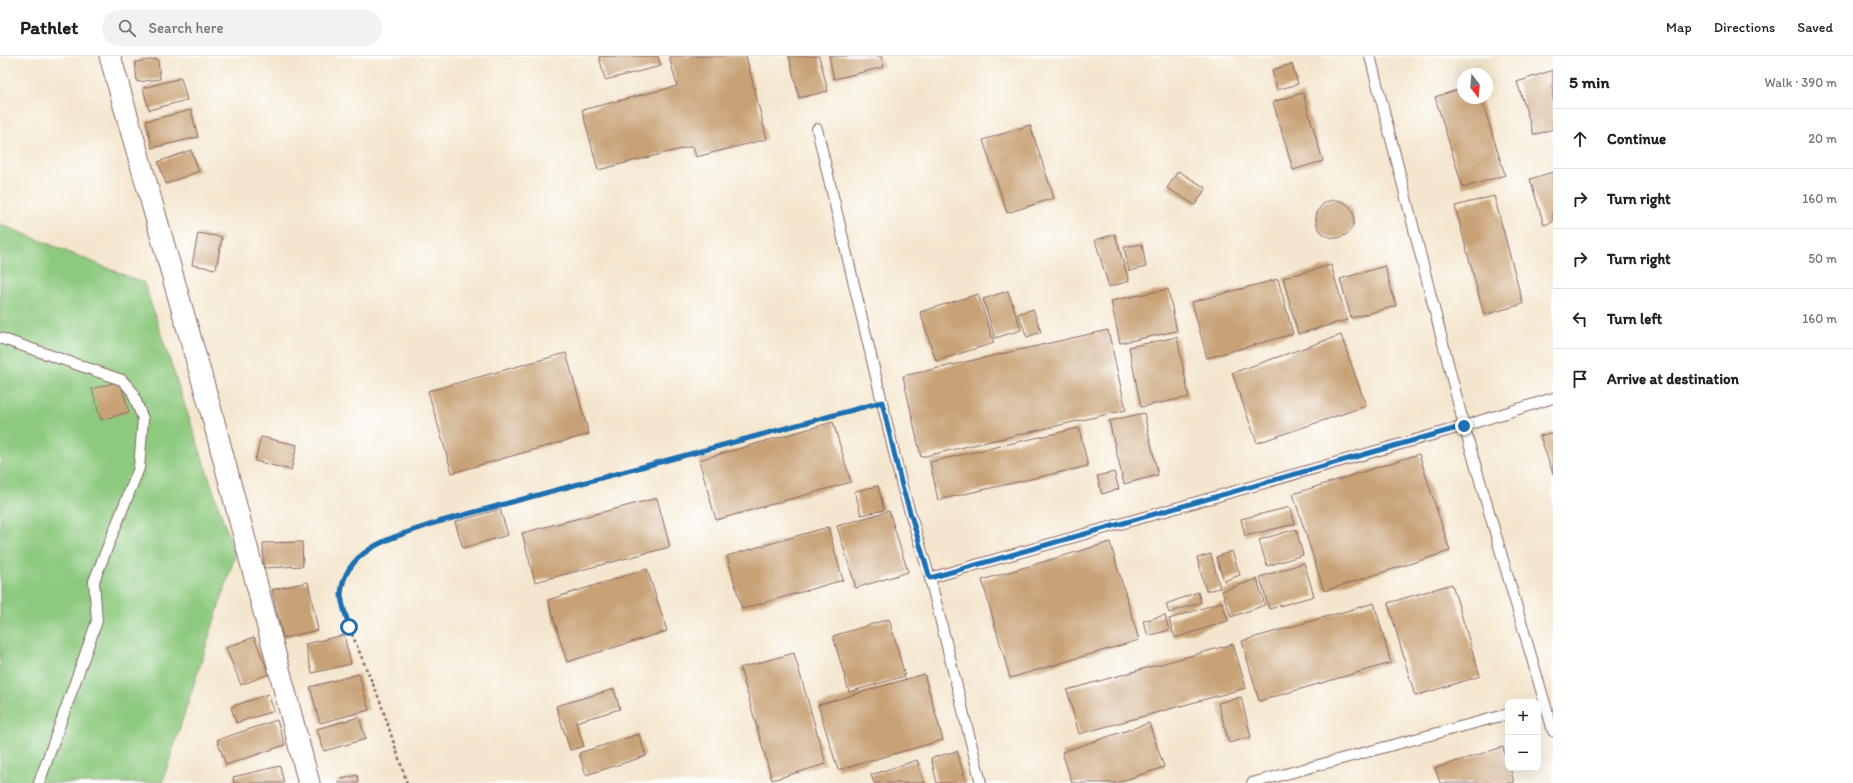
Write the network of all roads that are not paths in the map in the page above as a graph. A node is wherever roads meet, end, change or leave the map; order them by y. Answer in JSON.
{"nodes":[{"id":1,"x":110,"y":56,"type":"edge"},
{"id":2,"x":1370,"y":56,"type":"edge"},
{"id":3,"x":818,"y":129,"type":"dead end"},
{"id":4,"x":0,"y":338,"type":"edge"},
{"id":5,"x":1553,"y":398,"type":"edge"},
{"id":6,"x":1464,"y":426,"type":"junction"},
{"id":7,"x":930,"y":578,"type":"junction"},
{"id":8,"x":1545,"y":704,"type":"edge"},
{"id":9,"x":1505,"y":715,"type":"edge"},
{"id":10,"x":1553,"y":731,"type":"edge"},
{"id":11,"x":39,"y":783,"type":"edge"},
{"id":12,"x":309,"y":783,"type":"edge"},
{"id":13,"x":981,"y":783,"type":"edge"},
{"id":14,"x":1252,"y":783,"type":"edge"}],
"edges":[{"from":1,"to":12,"type":"street"},
{"from":2,"to":6,"type":"lane"},
{"from":3,"to":7,"type":"lane"},
{"from":4,"to":11,"type":"lane"},
{"from":5,"to":6,"type":"lane"},
{"from":6,"to":7,"type":"lane"},
{"from":6,"to":8,"type":"lane"},
{"from":7,"to":13,"type":"lane"},
{"from":8,"to":10,"type":"lane"},
{"from":9,"to":14,"type":"lane"}]}
